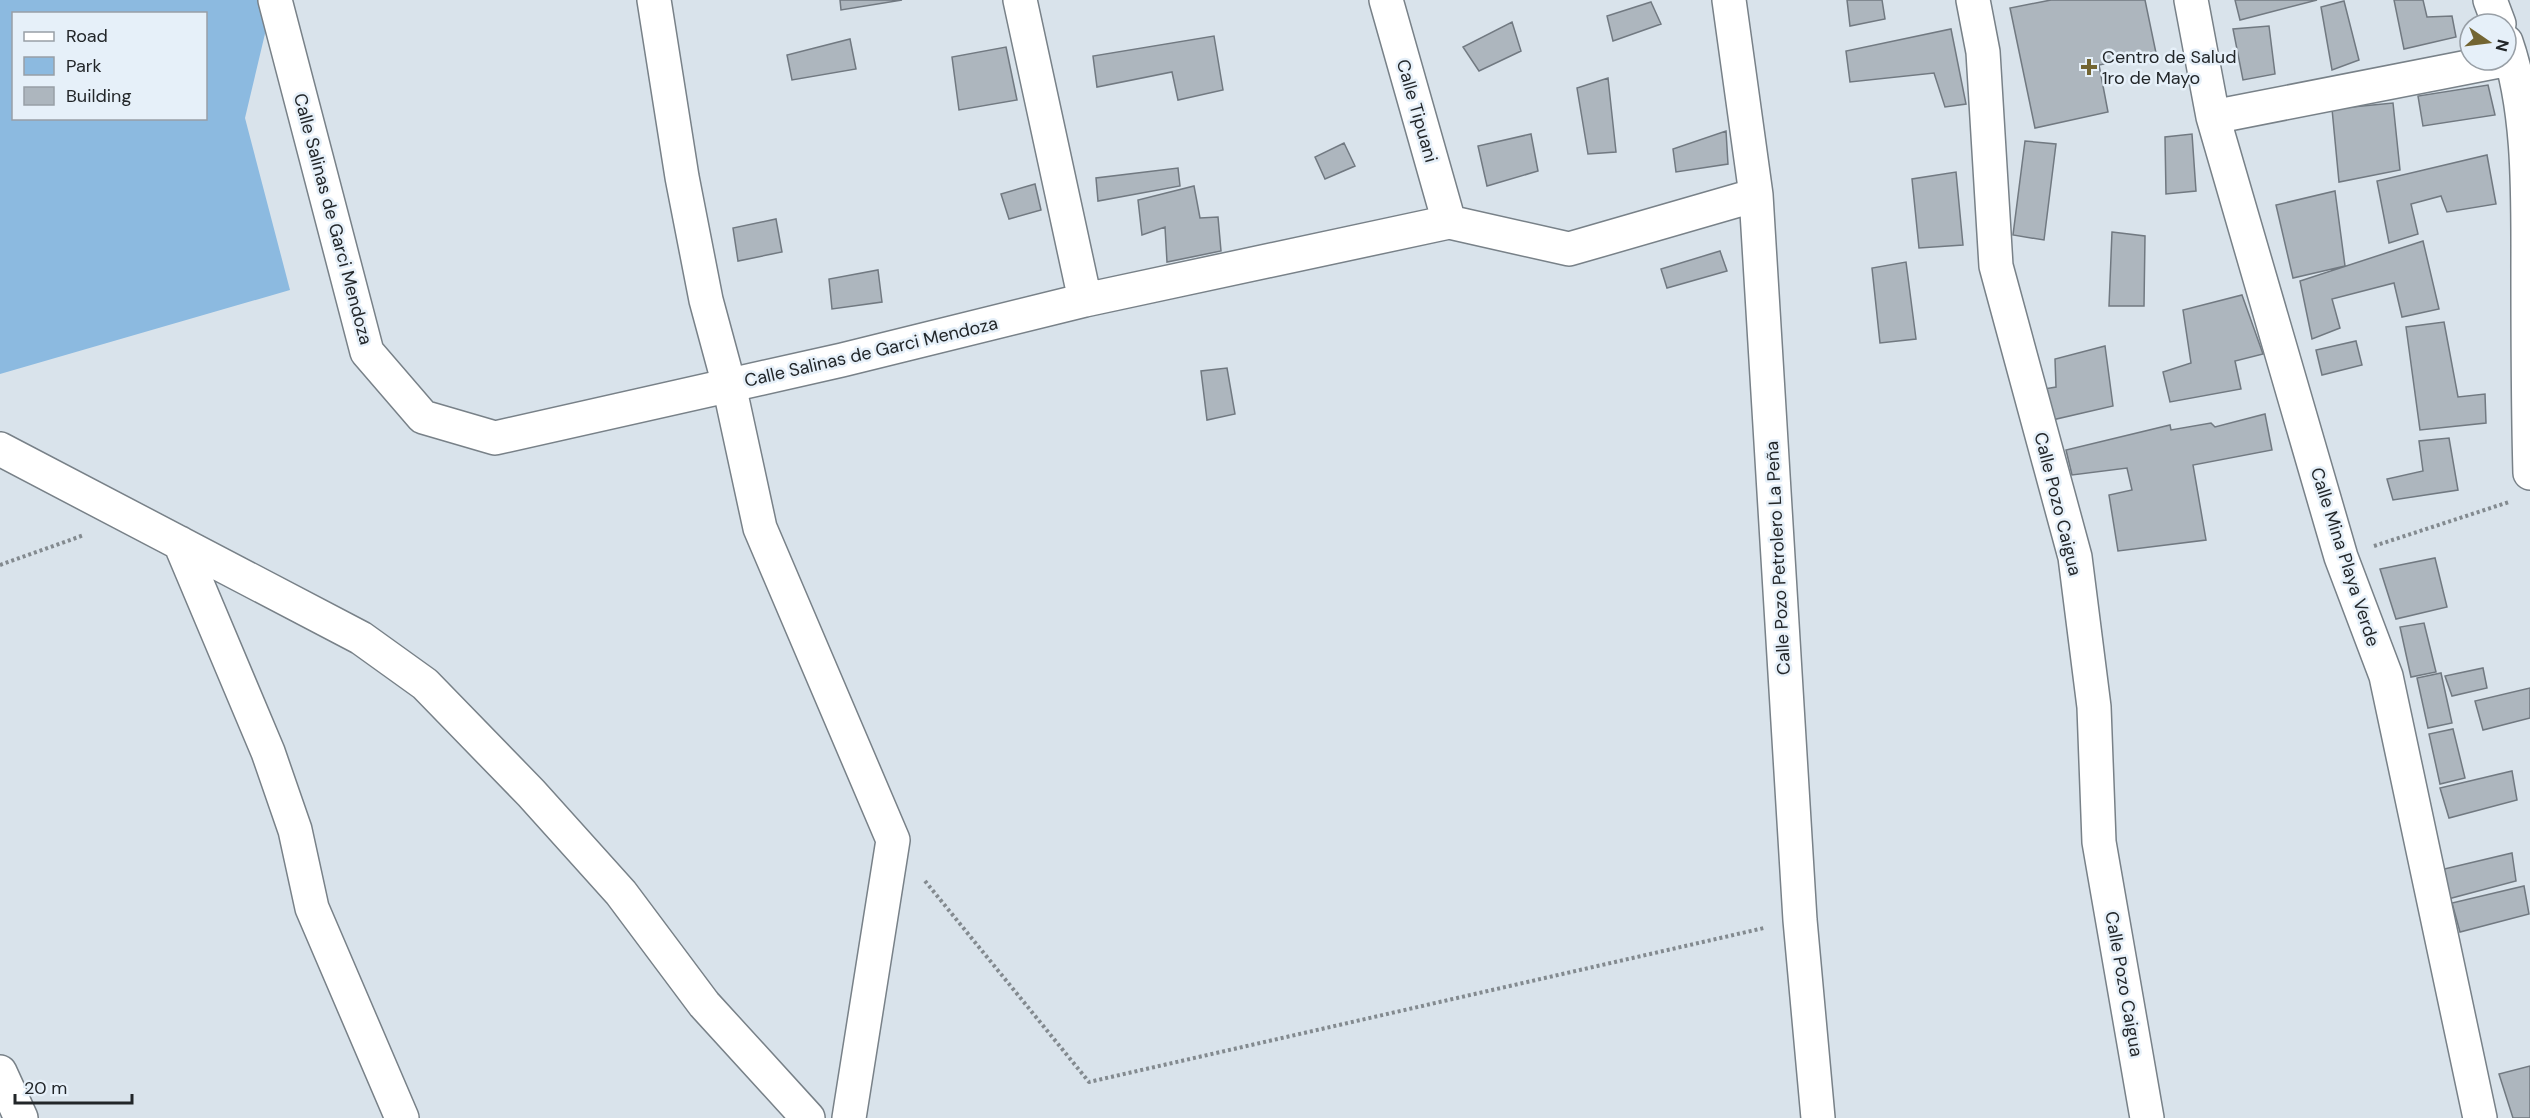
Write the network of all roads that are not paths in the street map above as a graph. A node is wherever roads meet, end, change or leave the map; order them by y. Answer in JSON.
{"nodes":[{"id":1,"x":275,"y":0,"type":"edge"},
{"id":2,"x":654,"y":0,"type":"edge"},
{"id":3,"x":1020,"y":0,"type":"edge"},
{"id":4,"x":1386,"y":0,"type":"edge"},
{"id":5,"x":1729,"y":0,"type":"edge"},
{"id":6,"x":1973,"y":0,"type":"edge"},
{"id":7,"x":2191,"y":0,"type":"edge"},
{"id":8,"x":2458,"y":66,"type":"edge"},
{"id":9,"x":2515,"y":72,"type":"edge"},
{"id":10,"x":2213,"y":117,"type":"junction"},
{"id":11,"x":1756,"y":195,"type":"junction"},
{"id":12,"x":1449,"y":222,"type":"junction"},
{"id":13,"x":1085,"y":300,"type":"junction"},
{"id":14,"x":729,"y":385,"type":"junction"},
{"id":15,"x":0,"y":449,"type":"edge"},
{"id":16,"x":2524,"y":486,"type":"edge"},
{"id":17,"x":180,"y":543,"type":"junction"},
{"id":18,"x":0,"y":1072,"type":"edge"},
{"id":19,"x":21,"y":1118,"type":"edge"},
{"id":20,"x":402,"y":1118,"type":"edge"},
{"id":21,"x":808,"y":1118,"type":"edge"},
{"id":22,"x":849,"y":1118,"type":"edge"},
{"id":23,"x":1818,"y":1118,"type":"edge"},
{"id":24,"x":2147,"y":1118,"type":"edge"},
{"id":25,"x":2480,"y":1118,"type":"edge"}],
"edges":[{"from":1,"to":14,"type":"street","name":"Calle Salinas de Garci Mendoza"},
{"from":2,"to":14,"type":"street"},
{"from":3,"to":13,"type":"street"},
{"from":4,"to":12,"type":"street","name":"Calle Tipuani"},
{"from":5,"to":11,"type":"street","name":"Calle Pozo Petrolero La Peña"},
{"from":6,"to":24,"type":"street","name":"Calle Pozo Caigua"},
{"from":7,"to":10,"type":"street","name":"Calle Mina Playa Verde"},
{"from":8,"to":10,"type":"street"},
{"from":9,"to":16,"type":"street"},
{"from":10,"to":25,"type":"street","name":"Calle Mina Playa Verde"},
{"from":11,"to":12,"type":"street","name":"Calle Salinas de Garci Mendoza"},
{"from":11,"to":23,"type":"street","name":"Calle Pozo Petrolero La Peña"},
{"from":12,"to":13,"type":"street","name":"Calle Salinas de Garci Mendoza"},
{"from":13,"to":14,"type":"street","name":"Calle Salinas de Garci Mendoza"},
{"from":14,"to":22,"type":"street"},
{"from":15,"to":17,"type":"street"},
{"from":17,"to":20,"type":"street"},
{"from":17,"to":21,"type":"street"},
{"from":18,"to":19,"type":"street"}]}
